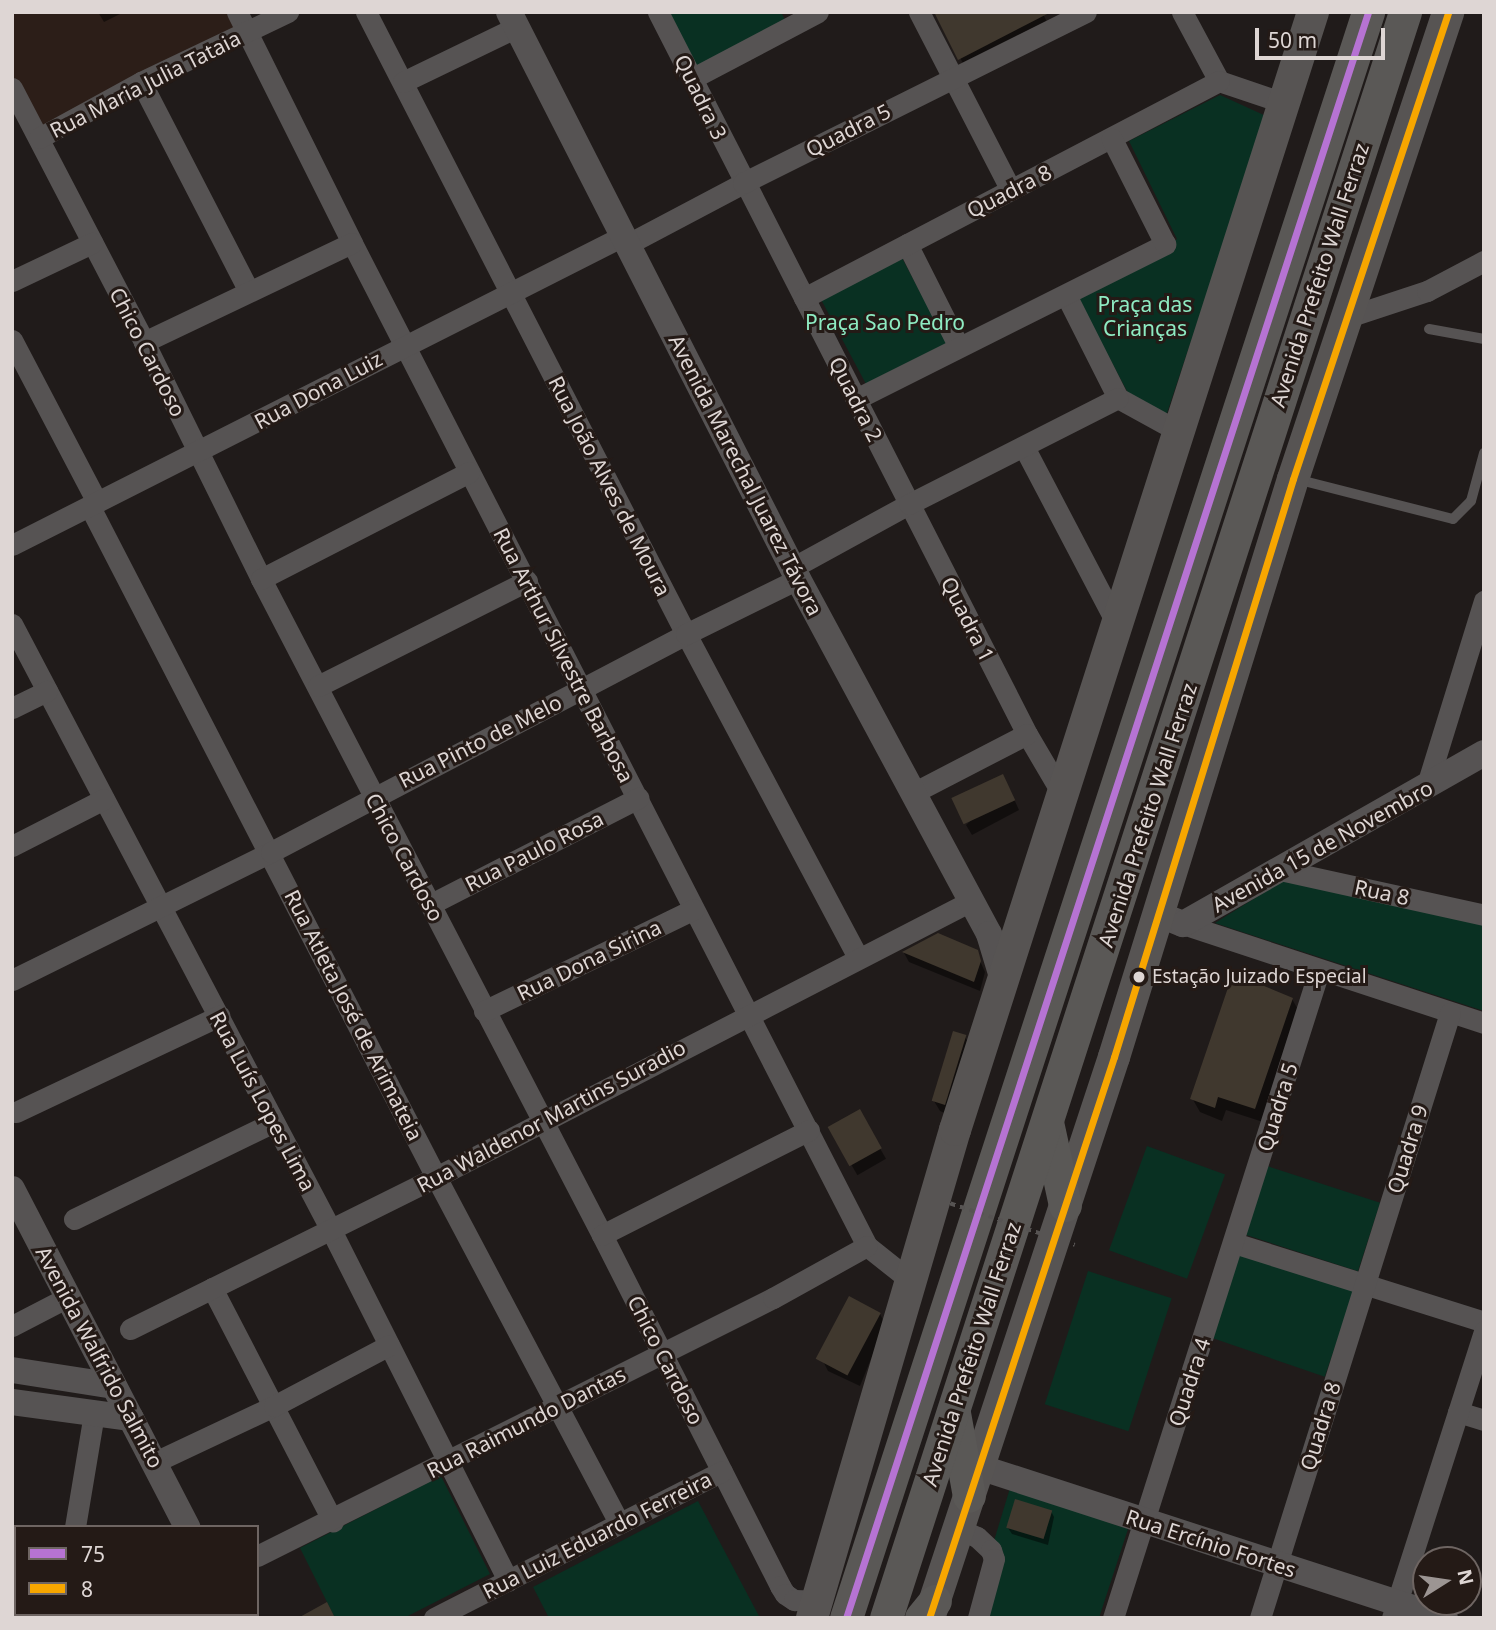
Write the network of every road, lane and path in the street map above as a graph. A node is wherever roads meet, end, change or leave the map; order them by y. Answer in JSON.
{"nodes":[{"id":1,"x":237,"y":12,"type":"edge"},
{"id":2,"x":288,"y":12,"type":"edge"},
{"id":3,"x":366,"y":12,"type":"edge"},
{"id":4,"x":659,"y":12,"type":"edge"},
{"id":5,"x":818,"y":12,"type":"edge"},
{"id":6,"x":919,"y":12,"type":"edge"},
{"id":7,"x":1086,"y":12,"type":"edge"},
{"id":8,"x":1182,"y":12,"type":"edge"},
{"id":9,"x":1313,"y":12,"type":"edge"},
{"id":10,"x":1368,"y":12,"type":"edge"},
{"id":11,"x":1405,"y":12,"type":"edge"},
{"id":12,"x":1448,"y":12,"type":"edge"},
{"id":13,"x":790,"y":19,"type":"edge"},
{"id":14,"x":513,"y":20,"type":"edge"},
{"id":15,"x":1051,"y":20,"type":"edge"},
{"id":16,"x":248,"y":32,"type":"junction"},
{"id":17,"x":693,"y":78,"type":"junction"},
{"id":18,"x":953,"y":78,"type":"junction"},
{"id":19,"x":1219,"y":81,"type":"junction"},
{"id":20,"x":141,"y":82,"type":"junction"},
{"id":21,"x":403,"y":82,"type":"junction"},
{"id":22,"x":12,"y":88,"type":"edge"},
{"id":23,"x":1284,"y":103,"type":"junction"},
{"id":24,"x":39,"y":138,"type":"junction"},
{"id":25,"x":1112,"y":139,"type":"junction"},
{"id":26,"x":743,"y":183,"type":"junction"},
{"id":27,"x":1011,"y":190,"type":"junction"},
{"id":28,"x":625,"y":240,"type":"junction"},
{"id":29,"x":92,"y":243,"type":"junction"},
{"id":30,"x":352,"y":243,"type":"junction"},
{"id":31,"x":907,"y":244,"type":"junction"},
{"id":32,"x":1484,"y":261,"type":"edge"},
{"id":33,"x":12,"y":281,"type":"edge"},
{"id":34,"x":249,"y":291,"type":"junction"},
{"id":35,"x":510,"y":293,"type":"junction"},
{"id":36,"x":1066,"y":295,"type":"junction"},
{"id":37,"x":804,"y":298,"type":"junction"},
{"id":38,"x":1348,"y":317,"type":"junction"},
{"id":39,"x":1429,"y":329,"type":"dead end"},
{"id":40,"x":1484,"y":339,"type":"edge"},
{"id":41,"x":12,"y":340,"type":"edge"},
{"id":42,"x":144,"y":342,"type":"junction"},
{"id":43,"x":405,"y":345,"type":"junction"},
{"id":44,"x":959,"y":347,"type":"junction"},
{"id":45,"x":1118,"y":398,"type":"junction"},
{"id":46,"x":856,"y":399,"type":"junction"},
{"id":47,"x":1178,"y":431,"type":"junction"},
{"id":48,"x":1024,"y":447,"type":"junction"},
{"id":49,"x":198,"y":453,"type":"junction"},
{"id":50,"x":1484,"y":453,"type":"edge"},
{"id":51,"x":469,"y":472,"type":"junction"},
{"id":52,"x":1293,"y":479,"type":"junction"},
{"id":53,"x":93,"y":504,"type":"junction"},
{"id":54,"x":909,"y":504,"type":"junction"},
{"id":55,"x":12,"y":545,"type":"edge"},
{"id":56,"x":795,"y":573,"type":"junction"},
{"id":57,"x":261,"y":579,"type":"junction"},
{"id":58,"x":527,"y":581,"type":"junction"},
{"id":59,"x":1484,"y":601,"type":"edge"},
{"id":60,"x":1116,"y":622,"type":"junction"},
{"id":61,"x":12,"y":624,"type":"edge"},
{"id":62,"x":686,"y":634,"type":"junction"},
{"id":63,"x":318,"y":686,"type":"junction"},
{"id":64,"x":580,"y":689,"type":"junction"},
{"id":65,"x":47,"y":691,"type":"junction"},
{"id":66,"x":12,"y":708,"type":"edge"},
{"id":67,"x":1027,"y":734,"type":"junction"},
{"id":68,"x":1484,"y":753,"type":"edge"},
{"id":69,"x":1426,"y":788,"type":"junction"},
{"id":70,"x":1060,"y":792,"type":"junction"},
{"id":71,"x":913,"y":793,"type":"junction"},
{"id":72,"x":373,"y":796,"type":"junction"},
{"id":73,"x":638,"y":798,"type":"junction"},
{"id":74,"x":104,"y":799,"type":"junction"},
{"id":75,"x":12,"y":846,"type":"edge"},
{"id":76,"x":271,"y":852,"type":"junction"},
{"id":77,"x":1280,"y":870,"type":"junction"},
{"id":78,"x":971,"y":901,"type":"junction"},
{"id":79,"x":431,"y":904,"type":"junction"},
{"id":80,"x":161,"y":906,"type":"junction"},
{"id":81,"x":694,"y":909,"type":"junction"},
{"id":82,"x":1484,"y":915,"type":"edge"},
{"id":83,"x":1170,"y":919,"type":"junction"},
{"id":84,"x":1002,"y":937,"type":"junction"},
{"id":85,"x":858,"y":957,"type":"junction"},
{"id":86,"x":1319,"y":971,"type":"junction"},
{"id":87,"x":12,"y":980,"type":"edge"},
{"id":88,"x":484,"y":1010,"type":"junction"},
{"id":89,"x":748,"y":1013,"type":"junction"},
{"id":90,"x":1450,"y":1013,"type":"junction"},
{"id":91,"x":219,"y":1016,"type":"junction"},
{"id":92,"x":1484,"y":1023,"type":"edge"},
{"id":93,"x":16,"y":1112,"type":"dead end"},
{"id":94,"x":541,"y":1121,"type":"junction"},
{"id":95,"x":274,"y":1122,"type":"junction"},
{"id":96,"x":1047,"y":1122,"type":"junction"},
{"id":97,"x":808,"y":1130,"type":"junction"},
{"id":98,"x":436,"y":1177,"type":"junction"},
{"id":99,"x":922,"y":1194,"type":"dead end"},
{"id":100,"x":14,"y":1195,"type":"edge"},
{"id":101,"x":1065,"y":1205,"type":"junction"},
{"id":102,"x":74,"y":1219,"type":"dead end"},
{"id":103,"x":331,"y":1230,"type":"junction"},
{"id":104,"x":602,"y":1236,"type":"junction"},
{"id":105,"x":1234,"y":1243,"type":"junction"},
{"id":106,"x":1075,"y":1245,"type":"dead end"},
{"id":107,"x":867,"y":1246,"type":"junction"},
{"id":108,"x":911,"y":1281,"type":"junction"},
{"id":109,"x":1364,"y":1285,"type":"junction"},
{"id":110,"x":212,"y":1288,"type":"junction"},
{"id":111,"x":68,"y":1297,"type":"junction"},
{"id":112,"x":1484,"y":1322,"type":"edge"},
{"id":113,"x":12,"y":1326,"type":"edge"},
{"id":114,"x":130,"y":1329,"type":"dead end"},
{"id":115,"x":1484,"y":1331,"type":"edge"},
{"id":116,"x":389,"y":1345,"type":"junction"},
{"id":117,"x":662,"y":1352,"type":"junction"},
{"id":118,"x":12,"y":1370,"type":"edge"},
{"id":119,"x":114,"y":1386,"type":"junction"},
{"id":120,"x":12,"y":1402,"type":"edge"},
{"id":121,"x":274,"y":1406,"type":"junction"},
{"id":122,"x":556,"y":1407,"type":"junction"},
{"id":123,"x":953,"y":1410,"type":"junction"},
{"id":124,"x":1458,"y":1412,"type":"junction"},
{"id":125,"x":93,"y":1413,"type":"junction"},
{"id":126,"x":131,"y":1418,"type":"junction"},
{"id":127,"x":1484,"y":1420,"type":"edge"},
{"id":128,"x":155,"y":1462,"type":"junction"},
{"id":129,"x":450,"y":1462,"type":"junction"},
{"id":130,"x":722,"y":1471,"type":"junction"},
{"id":131,"x":974,"y":1482,"type":"junction"},
{"id":132,"x":333,"y":1521,"type":"junction"},
{"id":133,"x":1144,"y":1521,"type":"junction"},
{"id":134,"x":619,"y":1523,"type":"junction"},
{"id":135,"x":184,"y":1524,"type":"edge"},
{"id":136,"x":75,"y":1525,"type":"edge"},
{"id":137,"x":959,"y":1529,"type":"junction"},
{"id":138,"x":259,"y":1555,"type":"edge"},
{"id":139,"x":1276,"y":1566,"type":"junction"},
{"id":140,"x":508,"y":1581,"type":"junction"},
{"id":141,"x":815,"y":1609,"type":"edge"},
{"id":142,"x":1394,"y":1610,"type":"edge"},
{"id":143,"x":928,"y":1612,"type":"edge"},
{"id":144,"x":434,"y":1618,"type":"edge"},
{"id":145,"x":846,"y":1618,"type":"edge"},
{"id":146,"x":887,"y":1618,"type":"edge"},
{"id":147,"x":978,"y":1618,"type":"edge"},
{"id":148,"x":1113,"y":1618,"type":"edge"},
{"id":149,"x":1259,"y":1618,"type":"edge"},
{"id":150,"x":1445,"y":1618,"type":"edge"}],
"edges":[{"from":1,"to":16,"type":"street","name":"Rua Arthur Silvestre Barbosa"},
{"from":2,"to":16,"type":"street","name":"Rua Maria Julia Tataia"},
{"from":3,"to":21,"type":"street","name":"Rua João Alves de Moura"},
{"from":4,"to":17,"type":"street","name":"Quadra 3"},
{"from":5,"to":13,"type":"street"},
{"from":6,"to":18,"type":"street"},
{"from":7,"to":15,"type":"street"},
{"from":8,"to":19,"type":"street"},
{"from":9,"to":23,"type":"main road"},
{"from":10,"to":145,"type":"highway","name":"Avenida Prefeito Wall Ferraz"},
{"from":11,"to":96,"type":"highway","name":"Avenida Prefeito Wall Ferraz"},
{"from":12,"to":38,"type":"main road","name":"Avenida Prefeito Wall Ferraz"},
{"from":13,"to":17,"type":"street"},
{"from":14,"to":21,"type":"street"},
{"from":14,"to":28,"type":"street","name":"Avenida Marechal Juarez Távora"},
{"from":15,"to":18,"type":"street"},
{"from":16,"to":20,"type":"street","name":"Rua Maria Julia Tataia"},
{"from":16,"to":30,"type":"street","name":"Rua Arthur Silvestre Barbosa"},
{"from":17,"to":26,"type":"street","name":"Quadra 3"},
{"from":18,"to":26,"type":"street","name":"Quadra 5"},
{"from":18,"to":27,"type":"street"},
{"from":19,"to":23,"type":"street"},
{"from":19,"to":25,"type":"street","name":"Quadra 8"},
{"from":20,"to":24,"type":"street","name":"Rua Maria Julia Tataia"},
{"from":20,"to":34,"type":"street"},
{"from":21,"to":35,"type":"street","name":"Rua João Alves de Moura"},
{"from":22,"to":24,"type":"street","name":"Chico Cardoso"},
{"from":23,"to":47,"type":"main road"},
{"from":24,"to":29,"type":"street","name":"Chico Cardoso"},
{"from":25,"to":27,"type":"street","name":"Quadra 8"},
{"from":25,"to":36,"type":"street"},
{"from":26,"to":28,"type":"street","name":"Rua Dona Luiz"},
{"from":26,"to":37,"type":"street","name":"Quadra 2"},
{"from":27,"to":31,"type":"street","name":"Quadra 8"},
{"from":28,"to":35,"type":"street","name":"Rua Dona Luiz"},
{"from":28,"to":56,"type":"street","name":"Avenida Marechal Juarez Távora"},
{"from":29,"to":33,"type":"street"},
{"from":29,"to":42,"type":"street","name":"Chico Cardoso"},
{"from":30,"to":34,"type":"street"},
{"from":30,"to":43,"type":"street","name":"Rua Arthur Silvestre Barbosa"},
{"from":31,"to":37,"type":"street","name":"Quadra 8"},
{"from":31,"to":44,"type":"street"},
{"from":32,"to":38,"type":"street"},
{"from":34,"to":42,"type":"street"},
{"from":35,"to":43,"type":"street","name":"Rua Dona Luiz"},
{"from":35,"to":62,"type":"street","name":"Rua João Alves de Moura"},
{"from":36,"to":44,"type":"street"},
{"from":36,"to":45,"type":"street"},
{"from":37,"to":46,"type":"street","name":"Quadra 2"},
{"from":38,"to":52,"type":"main road","name":"Avenida Prefeito Wall Ferraz"},
{"from":39,"to":40,"type":"lane"},
{"from":41,"to":53,"type":"street","name":"Rua Atleta José de Arimateia"},
{"from":42,"to":49,"type":"street","name":"Chico Cardoso"},
{"from":43,"to":49,"type":"street","name":"Rua Dona Luiz"},
{"from":43,"to":51,"type":"street","name":"Rua Arthur Silvestre Barbosa"},
{"from":44,"to":46,"type":"street"},
{"from":45,"to":47,"type":"street"},
{"from":45,"to":48,"type":"street","name":"Rua Pinto de Melo"},
{"from":46,"to":54,"type":"street","name":"Quadra 2"},
{"from":47,"to":60,"type":"main road"},
{"from":48,"to":54,"type":"street","name":"Rua Pinto de Melo"},
{"from":48,"to":60,"type":"street"},
{"from":49,"to":53,"type":"street","name":"Rua Dona Luiz"},
{"from":49,"to":57,"type":"street","name":"Chico Cardoso"},
{"from":50,"to":52,"type":"lane"},
{"from":51,"to":57,"type":"street"},
{"from":51,"to":58,"type":"street","name":"Rua Arthur Silvestre Barbosa"},
{"from":52,"to":83,"type":"main road","name":"Avenida Prefeito Wall Ferraz"},
{"from":53,"to":55,"type":"street","name":"Rua Dona Luiz"},
{"from":53,"to":76,"type":"street","name":"Rua Atleta José de Arimateia"},
{"from":54,"to":56,"type":"street","name":"Rua Pinto de Melo"},
{"from":54,"to":67,"type":"street","name":"Quadra 1"},
{"from":56,"to":62,"type":"street","name":"Rua Pinto de Melo"},
{"from":56,"to":71,"type":"street","name":"Avenida Marechal Juarez Távora"},
{"from":57,"to":63,"type":"street","name":"Chico Cardoso"},
{"from":58,"to":63,"type":"street"},
{"from":58,"to":64,"type":"street","name":"Rua Arthur Silvestre Barbosa"},
{"from":59,"to":69,"type":"street"},
{"from":60,"to":70,"type":"main road"},
{"from":61,"to":65,"type":"street","name":"Rua Luís Lopes Lima"},
{"from":62,"to":64,"type":"street","name":"Rua Pinto de Melo"},
{"from":62,"to":85,"type":"street","name":"Rua João Alves de Moura"},
{"from":63,"to":72,"type":"street","name":"Chico Cardoso"},
{"from":64,"to":72,"type":"street","name":"Rua Pinto de Melo"},
{"from":64,"to":73,"type":"street","name":"Rua Arthur Silvestre Barbosa"},
{"from":65,"to":66,"type":"street"},
{"from":65,"to":74,"type":"street","name":"Rua Luís Lopes Lima"},
{"from":67,"to":70,"type":"street","name":"Quadra 1"},
{"from":67,"to":71,"type":"street"},
{"from":68,"to":69,"type":"street","name":"Avenida 15 de Novembro"},
{"from":69,"to":77,"type":"street","name":"Avenida 15 de Novembro"},
{"from":70,"to":84,"type":"main road"},
{"from":71,"to":78,"type":"street","name":"Avenida Marechal Juarez Távora"},
{"from":72,"to":76,"type":"street","name":"Rua Pinto de Melo"},
{"from":72,"to":79,"type":"street","name":"Chico Cardoso"},
{"from":73,"to":79,"type":"street","name":"Rua Paulo Rosa"},
{"from":73,"to":81,"type":"street","name":"Rua Arthur Silvestre Barbosa"},
{"from":74,"to":75,"type":"street"},
{"from":74,"to":80,"type":"street","name":"Rua Luís Lopes Lima"},
{"from":76,"to":80,"type":"street","name":"Rua Pinto de Melo"},
{"from":76,"to":98,"type":"street","name":"Rua Atleta José de Arimateia"},
{"from":77,"to":82,"type":"street","name":"Rua 8"},
{"from":77,"to":83,"type":"street","name":"Avenida 15 de Novembro"},
{"from":78,"to":84,"type":"street","name":"Avenida Marechal Juarez Távora"},
{"from":78,"to":85,"type":"street","name":"Rua Waldenor Martins Suradio"},
{"from":79,"to":88,"type":"street","name":"Chico Cardoso"},
{"from":80,"to":87,"type":"street","name":"Rua Pinto de Melo"},
{"from":80,"to":91,"type":"street","name":"Rua Luís Lopes Lima"},
{"from":81,"to":88,"type":"street","name":"Rua Dona Sirina"},
{"from":81,"to":89,"type":"street","name":"Rua Arthur Silvestre Barbosa"},
{"from":83,"to":86,"type":"street"},
{"from":83,"to":101,"type":"main road","name":"Avenida Prefeito Wall Ferraz"},
{"from":84,"to":108,"type":"main road"},
{"from":85,"to":89,"type":"street","name":"Rua Waldenor Martins Suradio"},
{"from":86,"to":90,"type":"street"},
{"from":86,"to":105,"type":"street","name":"Quadra 5"},
{"from":88,"to":94,"type":"street","name":"Chico Cardoso"},
{"from":89,"to":94,"type":"street","name":"Rua Waldenor Martins Suradio"},
{"from":89,"to":97,"type":"street","name":"Rua Arthur Silvestre Barbosa"},
{"from":90,"to":92,"type":"street"},
{"from":90,"to":109,"type":"street","name":"Quadra 9"},
{"from":91,"to":93,"type":"street"},
{"from":91,"to":95,"type":"street","name":"Rua Luís Lopes Lima"},
{"from":94,"to":98,"type":"street","name":"Rua Waldenor Martins Suradio"},
{"from":94,"to":104,"type":"street","name":"Chico Cardoso"},
{"from":95,"to":102,"type":"street"},
{"from":95,"to":103,"type":"street","name":"Rua Luís Lopes Lima"},
{"from":96,"to":101,"type":"highway"},
{"from":96,"to":123,"type":"highway","name":"Avenida Prefeito Wall Ferraz"},
{"from":97,"to":104,"type":"street"},
{"from":97,"to":107,"type":"street","name":"Rua Arthur Silvestre Barbosa"},
{"from":98,"to":103,"type":"street","name":"Rua Waldenor Martins Suradio"},
{"from":98,"to":122,"type":"street","name":"Rua Atleta José de Arimateia"},
{"from":99,"to":106,"type":"path","bridge":true},
{"from":100,"to":111,"type":"street","name":"Avenida Walfrido Salmito"},
{"from":101,"to":131,"type":"main road","name":"Avenida Prefeito Wall Ferraz"},
{"from":103,"to":110,"type":"street","name":"Rua Waldenor Martins Suradio"},
{"from":103,"to":116,"type":"street","name":"Rua Luís Lopes Lima"},
{"from":104,"to":117,"type":"street","name":"Chico Cardoso"},
{"from":105,"to":109,"type":"street"},
{"from":105,"to":133,"type":"street","name":"Quadra 4"},
{"from":107,"to":108,"type":"street","name":"Rua Arthur Silvestre Barbosa"},
{"from":107,"to":117,"type":"street","name":"Rua Raimundo Dantas"},
{"from":108,"to":141,"type":"main road"},
{"from":109,"to":112,"type":"street"},
{"from":109,"to":139,"type":"street","name":"Quadra 8"},
{"from":110,"to":114,"type":"street","name":"Rua Waldenor Martins Suradio"},
{"from":110,"to":121,"type":"street"},
{"from":111,"to":113,"type":"street"},
{"from":111,"to":119,"type":"street","name":"Avenida Walfrido Salmito"},
{"from":115,"to":124,"type":"street"},
{"from":116,"to":121,"type":"street"},
{"from":116,"to":129,"type":"street","name":"Rua Luís Lopes Lima"},
{"from":117,"to":122,"type":"street","name":"Rua Raimundo Dantas"},
{"from":117,"to":130,"type":"street","name":"Chico Cardoso"},
{"from":118,"to":119,"type":"street"},
{"from":119,"to":126,"type":"street","name":"Avenida Walfrido Salmito"},
{"from":120,"to":125,"type":"street"},
{"from":121,"to":128,"type":"street"},
{"from":121,"to":132,"type":"street"},
{"from":122,"to":129,"type":"street","name":"Rua Raimundo Dantas"},
{"from":122,"to":134,"type":"street","name":"Rua Atleta José de Arimateia"},
{"from":123,"to":131,"type":"highway"},
{"from":123,"to":146,"type":"highway","name":"Avenida Prefeito Wall Ferraz"},
{"from":124,"to":127,"type":"street"},
{"from":124,"to":142,"type":"street"},
{"from":125,"to":126,"type":"street"},
{"from":125,"to":136,"type":"street"},
{"from":126,"to":128,"type":"street","name":"Avenida Walfrido Salmito"},
{"from":128,"to":135,"type":"street","name":"Avenida Walfrido Salmito"},
{"from":129,"to":132,"type":"street","name":"Rua Raimundo Dantas"},
{"from":129,"to":140,"type":"street","name":"Rua Luís Lopes Lima"},
{"from":130,"to":134,"type":"street","name":"Rua Luiz Eduardo Ferreira"},
{"from":130,"to":141,"type":"street","name":"Chico Cardoso"},
{"from":131,"to":133,"type":"street","name":"Rua Ercínio Fortes"},
{"from":131,"to":137,"type":"main road","name":"Avenida Prefeito Wall Ferraz"},
{"from":132,"to":138,"type":"street","name":"Rua Raimundo Dantas"},
{"from":133,"to":139,"type":"street","name":"Rua Ercínio Fortes"},
{"from":133,"to":148,"type":"street"},
{"from":134,"to":140,"type":"street","name":"Rua Luiz Eduardo Ferreira"},
{"from":137,"to":143,"type":"main road","name":"Avenida Prefeito Wall Ferraz"},
{"from":137,"to":147,"type":"street"},
{"from":139,"to":142,"type":"street","name":"Rua Ercínio Fortes"},
{"from":139,"to":149,"type":"street","name":"Quadra 8"},
{"from":140,"to":144,"type":"street","name":"Rua Luiz Eduardo Ferreira"},
{"from":142,"to":150,"type":"street","name":"Rua Ercínio Fortes"}]}
